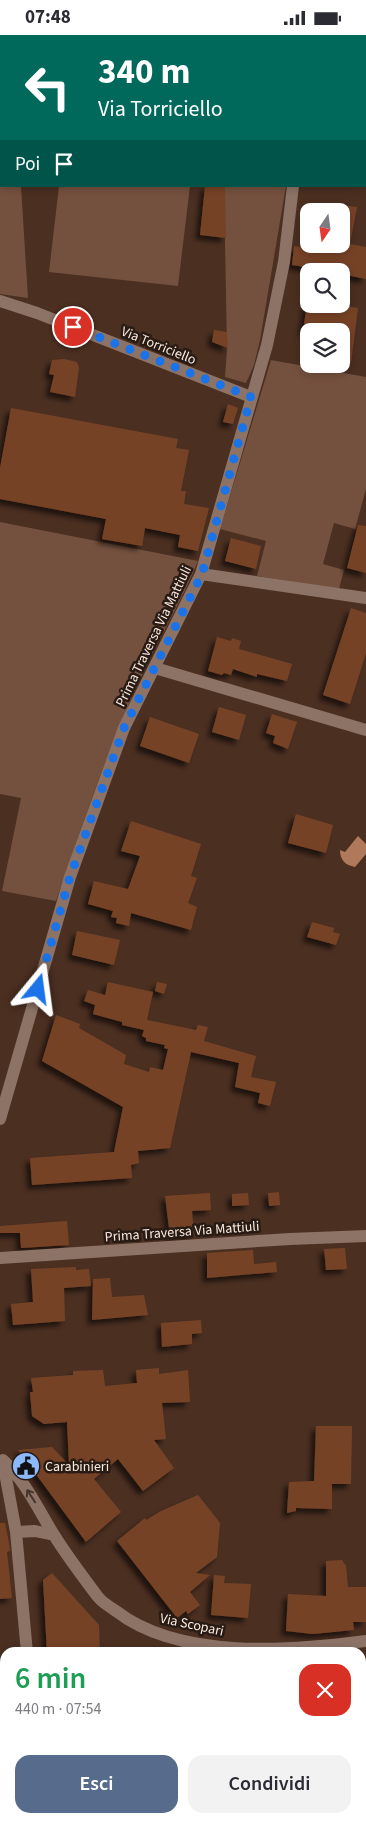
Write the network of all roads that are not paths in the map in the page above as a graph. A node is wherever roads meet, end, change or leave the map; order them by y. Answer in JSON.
{"nodes":[{"id":1,"x":293,"y":187,"type":"edge"},
{"id":2,"x":0,"y":301,"type":"edge"},
{"id":3,"x":251,"y":397,"type":"junction"},
{"id":4,"x":202,"y":574,"type":"junction"},
{"id":5,"x":366,"y":598,"type":"edge"},
{"id":6,"x":155,"y":668,"type":"junction"},
{"id":7,"x":366,"y":730,"type":"edge"},
{"id":8,"x":0,"y":1119,"type":"edge"},
{"id":9,"x":366,"y":1236,"type":"edge"},
{"id":10,"x":0,"y":1258,"type":"edge"},
{"id":11,"x":2,"y":1458,"type":"edge"},
{"id":12,"x":16,"y":1532,"type":"junction"},
{"id":13,"x":54,"y":1535,"type":"junction"},
{"id":14,"x":366,"y":1641,"type":"edge"},
{"id":15,"x":26,"y":1647,"type":"edge"},
{"id":16,"x":228,"y":1647,"type":"edge"},
{"id":17,"x":311,"y":1647,"type":"edge"}],
"edges":[{"from":1,"to":3,"type":"street","name":"Prima Traversa Via Mattiuli"},
{"from":2,"to":3,"type":"street","name":"Via Torriciello"},
{"from":3,"to":4,"type":"street","name":"Prima Traversa Via Mattiuli"},
{"from":4,"to":5,"type":"street"},
{"from":4,"to":6,"type":"street","name":"Prima Traversa Via Mattiuli"},
{"from":6,"to":7,"type":"street"},
{"from":6,"to":8,"type":"street","name":"Prima Traversa Via Mattiuli"},
{"from":9,"to":10,"type":"street","name":"Prima Traversa Via Mattiuli"},
{"from":11,"to":12,"type":"street"},
{"from":13,"to":11,"type":"street","name":"Via Scopari","one_way":true},
{"from":12,"to":13,"type":"street"},
{"from":12,"to":15,"type":"street"},
{"from":13,"to":16,"type":"street","name":"Via Scopari"},
{"from":14,"to":17,"type":"street","name":"Via Scopari"}]}
